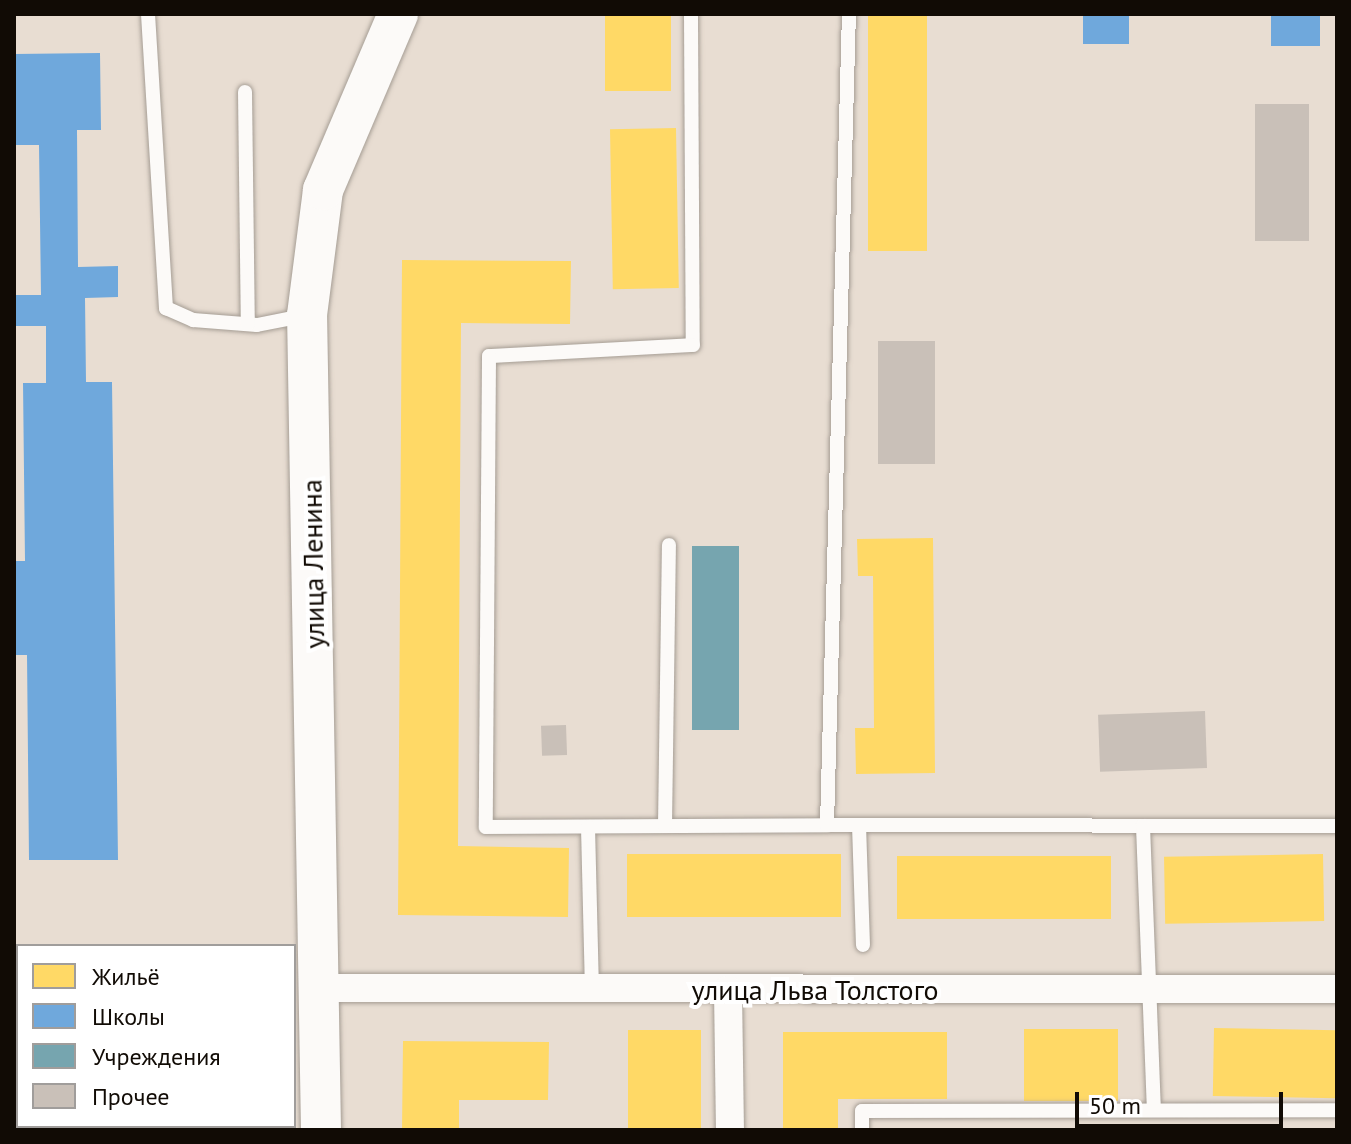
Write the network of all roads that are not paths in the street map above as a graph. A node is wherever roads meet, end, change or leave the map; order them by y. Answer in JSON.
{"nodes":[{"id":1,"x":148,"y":14,"type":"edge"},
{"id":2,"x":398,"y":14,"type":"edge"},
{"id":3,"x":691,"y":14,"type":"edge"},
{"id":4,"x":849,"y":14,"type":"edge"},
{"id":5,"x":245,"y":92,"type":"dead end"},
{"id":6,"x":307,"y":315,"type":"junction"},
{"id":7,"x":248,"y":324,"type":"junction"},
{"id":8,"x":669,"y":545,"type":"dead end"},
{"id":9,"x":827,"y":825,"type":"junction"},
{"id":10,"x":859,"y":825,"type":"junction"},
{"id":11,"x":665,"y":826,"type":"junction"},
{"id":12,"x":1143,"y":826,"type":"junction"},
{"id":13,"x":1337,"y":826,"type":"edge"},
{"id":14,"x":588,"y":827,"type":"junction"},
{"id":15,"x":863,"y":945,"type":"dead end"},
{"id":16,"x":307,"y":988,"type":"edge"},
{"id":17,"x":1149,"y":989,"type":"junction"},
{"id":18,"x":1337,"y":989,"type":"edge"},
{"id":19,"x":592,"y":990,"type":"junction"},
{"id":20,"x":728,"y":990,"type":"junction"},
{"id":21,"x":1154,"y":1110,"type":"junction"},
{"id":22,"x":1337,"y":1110,"type":"edge"},
{"id":23,"x":321,"y":1130,"type":"edge"},
{"id":24,"x":730,"y":1130,"type":"edge"},
{"id":25,"x":862,"y":1130,"type":"edge"}],
"edges":[{"from":1,"to":7,"type":"lane"},
{"from":2,"to":6,"type":"main road","name":"улица Ленина"},
{"from":3,"to":14,"type":"lane"},
{"from":4,"to":9,"type":"lane"},
{"from":5,"to":7,"type":"lane"},
{"from":6,"to":7,"type":"lane"},
{"from":6,"to":16,"type":"main road","name":"улица Ленина"},
{"from":8,"to":11,"type":"lane"},
{"from":9,"to":10,"type":"lane"},
{"from":9,"to":11,"type":"lane"},
{"from":10,"to":12,"type":"lane"},
{"from":10,"to":15,"type":"lane"},
{"from":11,"to":14,"type":"lane"},
{"from":12,"to":13,"type":"lane"},
{"from":12,"to":17,"type":"lane"},
{"from":14,"to":19,"type":"lane"},
{"from":16,"to":19,"type":"street","name":"улица Льва Толстого"},
{"from":16,"to":23,"type":"main road","name":"улица Ленина"},
{"from":17,"to":18,"type":"street","name":"улица Льва Толстого"},
{"from":17,"to":20,"type":"street","name":"улица Льва Толстого"},
{"from":17,"to":21,"type":"lane"},
{"from":19,"to":20,"type":"street","name":"улица Льва Толстого"},
{"from":20,"to":24,"type":"street"},
{"from":21,"to":22,"type":"lane"},
{"from":21,"to":25,"type":"lane"}]}
